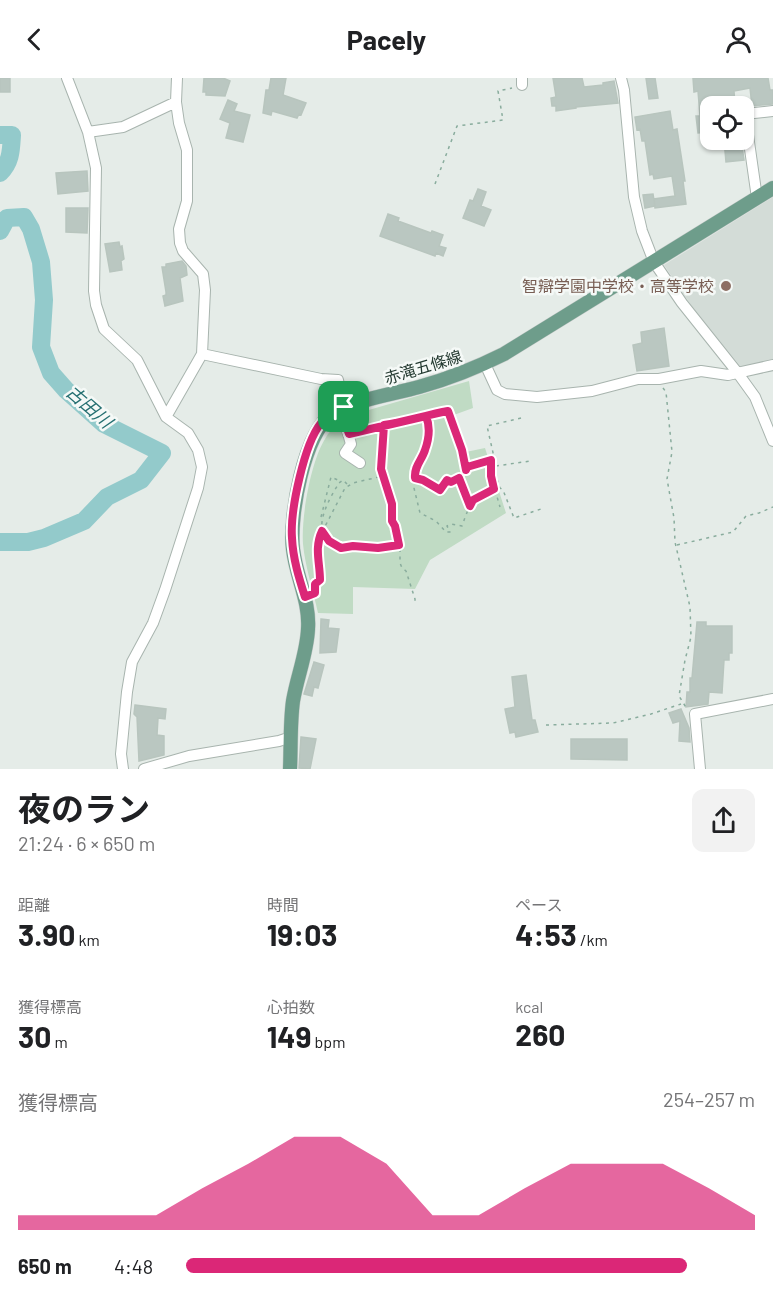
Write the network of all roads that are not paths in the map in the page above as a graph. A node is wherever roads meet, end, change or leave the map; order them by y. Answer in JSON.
{"nodes":[{"id":1,"x":67,"y":78,"type":"edge"},
{"id":2,"x":177,"y":78,"type":"edge"},
{"id":3,"x":621,"y":78,"type":"edge"},
{"id":4,"x":176,"y":102,"type":"junction"},
{"id":5,"x":773,"y":111,"type":"edge"},
{"id":6,"x":88,"y":132,"type":"junction"},
{"id":7,"x":773,"y":188,"type":"edge"},
{"id":8,"x":757,"y":198,"type":"junction"},
{"id":9,"x":654,"y":262,"type":"junction"},
{"id":10,"x":202,"y":354,"type":"junction"},
{"id":11,"x":484,"y":364,"type":"junction"},
{"id":12,"x":773,"y":365,"type":"edge"},
{"id":13,"x":737,"y":372,"type":"junction"},
{"id":14,"x":344,"y":407,"type":"junction"},
{"id":15,"x":166,"y":417,"type":"junction"},
{"id":16,"x":773,"y":441,"type":"edge"},
{"id":17,"x":360,"y":463,"type":"dead end"},
{"id":18,"x":773,"y":699,"type":"edge"},
{"id":19,"x":291,"y":737,"type":"junction"},
{"id":20,"x":123,"y":769,"type":"edge"},
{"id":21,"x":144,"y":769,"type":"edge"},
{"id":22,"x":290,"y":769,"type":"edge"},
{"id":23,"x":700,"y":769,"type":"edge"}],
"edges":[{"from":1,"to":6,"type":"street"},
{"from":2,"to":4,"type":"street"},
{"from":3,"to":9,"type":"street"},
{"from":4,"to":6,"type":"street"},
{"from":4,"to":10,"type":"street"},
{"from":5,"to":8,"type":"street"},
{"from":6,"to":15,"type":"street"},
{"from":7,"to":8,"type":"main road","name":"赤滝五條線"},
{"from":8,"to":9,"type":"main road","name":"赤滝五條線"},
{"from":9,"to":11,"type":"main road","name":"赤滝五條線"},
{"from":9,"to":13,"type":"street"},
{"from":10,"to":14,"type":"street"},
{"from":10,"to":15,"type":"street"},
{"from":11,"to":13,"type":"street"},
{"from":11,"to":14,"type":"main road","name":"赤滝五條線"},
{"from":12,"to":13,"type":"street"},
{"from":13,"to":16,"type":"street"},
{"from":14,"to":17,"type":"street"},
{"from":14,"to":19,"type":"main road","name":"赤滝五條線"},
{"from":15,"to":20,"type":"street"},
{"from":18,"to":23,"type":"street"},
{"from":19,"to":21,"type":"street"},
{"from":19,"to":22,"type":"main road","name":"赤滝五條線"}]}
